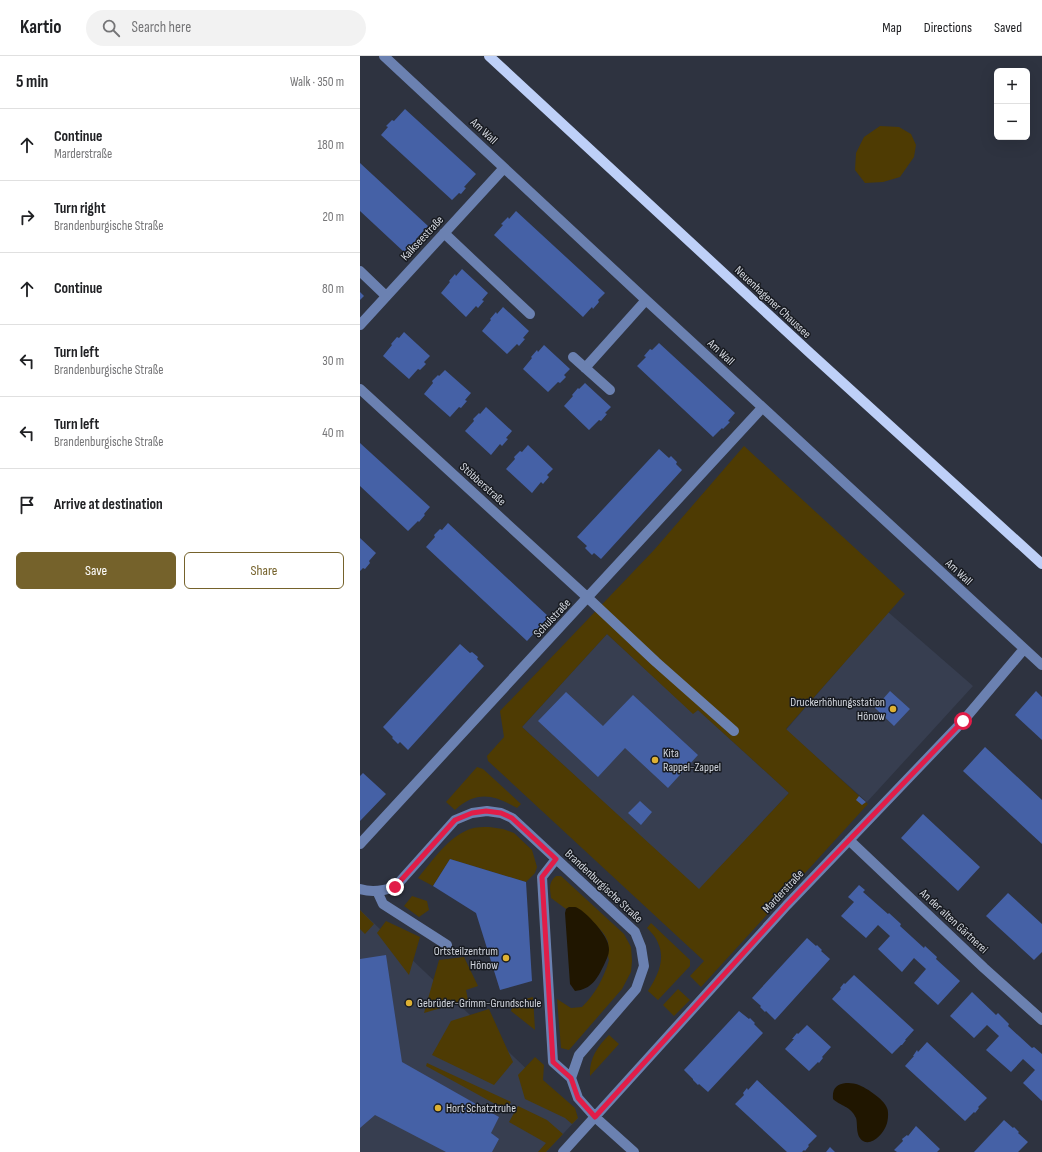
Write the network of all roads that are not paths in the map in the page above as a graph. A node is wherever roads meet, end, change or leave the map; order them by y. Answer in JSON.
{"nodes":[{"id":1,"x":384,"y":56,"type":"edge"},
{"id":2,"x":490,"y":56,"type":"edge"},
{"id":3,"x":504,"y":168,"type":"junction"},
{"id":4,"x":444,"y":233,"type":"junction"},
{"id":5,"x":360,"y":271,"type":"edge"},
{"id":6,"x":386,"y":296,"type":"junction"},
{"id":7,"x":646,"y":300,"type":"junction"},
{"id":8,"x":530,"y":314,"type":"dead end"},
{"id":9,"x":360,"y":325,"type":"edge"},
{"id":10,"x":573,"y":357,"type":"dead end"},
{"id":11,"x":585,"y":368,"type":"junction"},
{"id":12,"x":360,"y":389,"type":"edge"},
{"id":13,"x":610,"y":390,"type":"dead end"},
{"id":14,"x":762,"y":408,"type":"junction"},
{"id":15,"x":1042,"y":564,"type":"edge"},
{"id":16,"x":588,"y":598,"type":"junction"},
{"id":17,"x":1024,"y":649,"type":"junction"},
{"id":18,"x":1042,"y":665,"type":"edge"},
{"id":19,"x":734,"y":731,"type":"dead end"},
{"id":20,"x":849,"y":840,"type":"junction"},
{"id":21,"x":360,"y":844,"type":"edge"},
{"id":22,"x":556,"y":859,"type":"junction"},
{"id":23,"x":360,"y":889,"type":"edge"},
{"id":24,"x":377,"y":891,"type":"junction"},
{"id":25,"x":447,"y":945,"type":"dead end"},
{"id":26,"x":1042,"y":1020,"type":"edge"},
{"id":27,"x":571,"y":1078,"type":"junction"},
{"id":28,"x":595,"y":1117,"type":"junction"},
{"id":29,"x":563,"y":1152,"type":"edge"},
{"id":30,"x":634,"y":1152,"type":"edge"}],
"edges":[{"from":1,"to":3,"type":"street","name":"Am Wall"},
{"from":2,"to":15,"type":"main road","name":"Neuenhagener Chaussee"},
{"from":3,"to":4,"type":"street","name":"Kalkseestraße"},
{"from":3,"to":7,"type":"street","name":"Am Wall"},
{"from":4,"to":6,"type":"street","name":"Kalkseestraße"},
{"from":4,"to":8,"type":"street"},
{"from":5,"to":6,"type":"street"},
{"from":6,"to":9,"type":"street","name":"Kalkseestraße"},
{"from":7,"to":11,"type":"street"},
{"from":7,"to":14,"type":"street","name":"Am Wall"},
{"from":10,"to":11,"type":"street"},
{"from":11,"to":13,"type":"street"},
{"from":12,"to":16,"type":"street","name":"Stöbberstraße"},
{"from":14,"to":16,"type":"street","name":"Schulstraße"},
{"from":14,"to":17,"type":"street","name":"Am Wall"},
{"from":16,"to":19,"type":"street","name":"Stöbberstraße"},
{"from":16,"to":21,"type":"street","name":"Schulstraße"},
{"from":17,"to":18,"type":"street","name":"Am Wall"},
{"from":17,"to":20,"type":"street","name":"Marderstraße"},
{"from":20,"to":26,"type":"street","name":"An der alten Gärtnerei"},
{"from":20,"to":28,"type":"street","name":"Marderstraße"},
{"from":22,"to":24,"type":"street","name":"Brandenburgische Straße"},
{"from":22,"to":27,"type":"street"},
{"from":22,"to":27,"type":"street","name":"Brandenburgische Straße"},
{"from":23,"to":24,"type":"street","name":"Brandenburgische Straße"},
{"from":24,"to":25,"type":"street"},
{"from":27,"to":28,"type":"street"},
{"from":28,"to":29,"type":"street","name":"Marderstraße"},
{"from":28,"to":30,"type":"street"}]}
